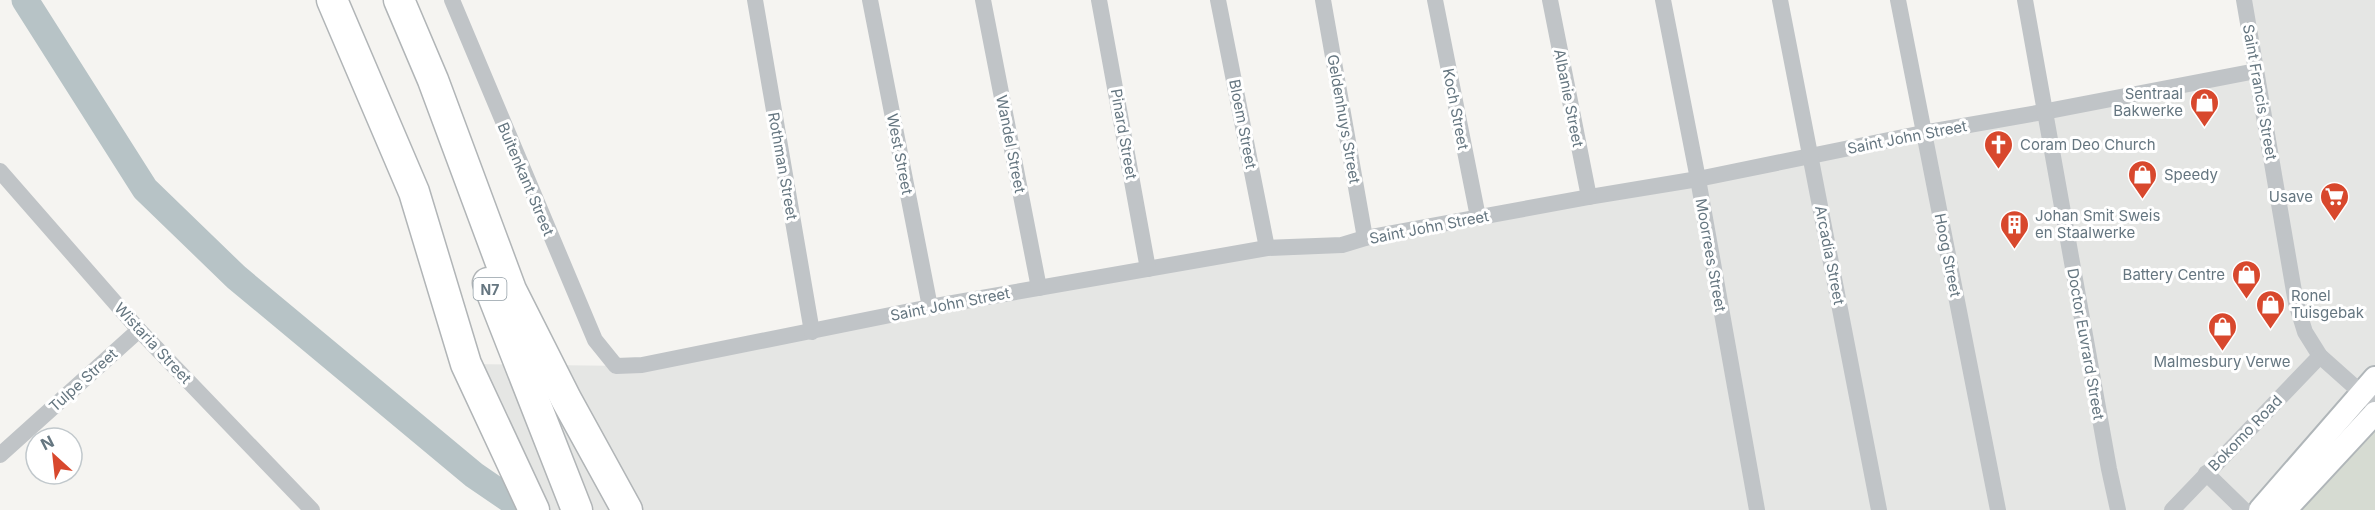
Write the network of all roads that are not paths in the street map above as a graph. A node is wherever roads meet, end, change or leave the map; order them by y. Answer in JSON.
{"nodes":[{"id":1,"x":332,"y":0,"type":"edge"},
{"id":2,"x":399,"y":0,"type":"edge"},
{"id":3,"x":452,"y":0,"type":"edge"},
{"id":4,"x":754,"y":0,"type":"edge"},
{"id":5,"x":870,"y":0,"type":"edge"},
{"id":6,"x":983,"y":0,"type":"edge"},
{"id":7,"x":1099,"y":0,"type":"edge"},
{"id":8,"x":1218,"y":0,"type":"edge"},
{"id":9,"x":1323,"y":0,"type":"edge"},
{"id":10,"x":1435,"y":0,"type":"edge"},
{"id":11,"x":1550,"y":0,"type":"edge"},
{"id":12,"x":1663,"y":0,"type":"edge"},
{"id":13,"x":1780,"y":0,"type":"edge"},
{"id":14,"x":1898,"y":0,"type":"edge"},
{"id":15,"x":2025,"y":0,"type":"edge"},
{"id":16,"x":2244,"y":0,"type":"edge"},
{"id":17,"x":2256,"y":71,"type":"junction"},
{"id":18,"x":432,"y":80,"type":"junction"},
{"id":19,"x":2043,"y":112,"type":"junction"},
{"id":20,"x":1923,"y":133,"type":"junction"},
{"id":21,"x":1811,"y":156,"type":"junction"},
{"id":22,"x":0,"y":171,"type":"edge"},
{"id":23,"x":1698,"y":179,"type":"junction"},
{"id":24,"x":1589,"y":197,"type":"junction"},
{"id":25,"x":1478,"y":217,"type":"junction"},
{"id":26,"x":1365,"y":238,"type":"junction"},
{"id":27,"x":1267,"y":248,"type":"junction"},
{"id":28,"x":1148,"y":269,"type":"junction"},
{"id":29,"x":1039,"y":288,"type":"junction"},
{"id":30,"x":930,"y":307,"type":"junction"},
{"id":31,"x":139,"y":330,"type":"junction"},
{"id":32,"x":812,"y":332,"type":"junction"},
{"id":33,"x":605,"y":355,"type":"joint"},
{"id":34,"x":2320,"y":356,"type":"junction"},
{"id":35,"x":2371,"y":392,"type":"edge"},
{"id":36,"x":487,"y":411,"type":"junction"},
{"id":37,"x":2375,"y":413,"type":"edge"},
{"id":38,"x":4,"y":444,"type":"edge"},
{"id":39,"x":2206,"y":473,"type":"junction"},
{"id":40,"x":574,"y":500,"type":"edge"},
{"id":41,"x":312,"y":510,"type":"edge"},
{"id":42,"x":511,"y":510,"type":"edge"},
{"id":43,"x":534,"y":510,"type":"edge"},
{"id":44,"x":627,"y":510,"type":"edge"},
{"id":45,"x":1757,"y":510,"type":"edge"},
{"id":46,"x":1879,"y":510,"type":"edge"},
{"id":47,"x":1998,"y":510,"type":"edge"},
{"id":48,"x":2118,"y":510,"type":"edge"},
{"id":49,"x":2172,"y":510,"type":"edge"},
{"id":50,"x":2244,"y":510,"type":"edge"},
{"id":51,"x":2260,"y":510,"type":"edge"},
{"id":52,"x":2285,"y":510,"type":"edge"}],
"edges":[{"from":1,"to":36,"type":"highway"},
{"from":2,"to":18,"type":"highway","number":"N7"},
{"from":3,"to":33,"type":"street","name":"Buitenkant Street"},
{"from":4,"to":32,"type":"street","name":"Rothman Street"},
{"from":5,"to":30,"type":"street","name":"West Street"},
{"from":6,"to":29,"type":"street","name":"Wandel Street"},
{"from":7,"to":28,"type":"street","name":"Pinard Street"},
{"from":8,"to":27,"type":"street","name":"Bloem Street"},
{"from":9,"to":26,"type":"street","name":"Geldenhuys Street"},
{"from":10,"to":25,"type":"street","name":"Koch Street"},
{"from":11,"to":24,"type":"street","name":"Albanie Street"},
{"from":12,"to":23,"type":"street","name":"Moorrees Street"},
{"from":13,"to":21,"type":"street","name":"Arcadia Street"},
{"from":14,"to":20,"type":"street","name":"Hoog Street"},
{"from":15,"to":19,"type":"street","name":"Doctor Euvrard Street"},
{"from":16,"to":17,"type":"street","name":"Saint Francis Street"},
{"from":17,"to":19,"type":"street","name":"Saint John Street"},
{"from":17,"to":34,"type":"street","name":"Saint Francis Street"},
{"from":18,"to":40,"type":"highway","number":"N7"},
{"from":18,"to":44,"type":"highway"},
{"from":19,"to":20,"type":"street","name":"Saint John Street"},
{"from":19,"to":48,"type":"street","name":"Doctor Euvrard Street"},
{"from":20,"to":21,"type":"street","name":"Saint John Street"},
{"from":20,"to":47,"type":"street","name":"Hoog Street"},
{"from":21,"to":23,"type":"street","name":"Saint John Street"},
{"from":21,"to":46,"type":"street","name":"Arcadia Street"},
{"from":22,"to":31,"type":"street","name":"Wistaria Street"},
{"from":23,"to":24,"type":"street","name":"Saint John Street"},
{"from":23,"to":45,"type":"street","name":"Moorrees Street"},
{"from":24,"to":25,"type":"street","name":"Saint John Street"},
{"from":25,"to":26,"type":"street","name":"Saint John Street"},
{"from":26,"to":27,"type":"street","name":"Saint John Street"},
{"from":27,"to":28,"type":"street","name":"Saint John Street"},
{"from":28,"to":29,"type":"street","name":"Saint John Street"},
{"from":29,"to":30,"type":"street","name":"Saint John Street"},
{"from":30,"to":32,"type":"street","name":"Saint John Street"},
{"from":31,"to":38,"type":"street","name":"Tulpe Street"},
{"from":31,"to":41,"type":"street","name":"Wistaria Street"},
{"from":32,"to":33,"type":"street","name":"Saint John Street"},
{"from":34,"to":35,"type":"street","name":"Saint Francis Street"},
{"from":34,"to":39,"type":"street","name":"Bokomo Road"},
{"from":35,"to":51,"type":"main road"},
{"from":36,"to":42,"type":"highway"},
{"from":36,"to":43,"type":"highway"},
{"from":37,"to":52,"type":"main road"},
{"from":39,"to":49,"type":"street","name":"Bokomo Road"},
{"from":39,"to":50,"type":"street"}]}
